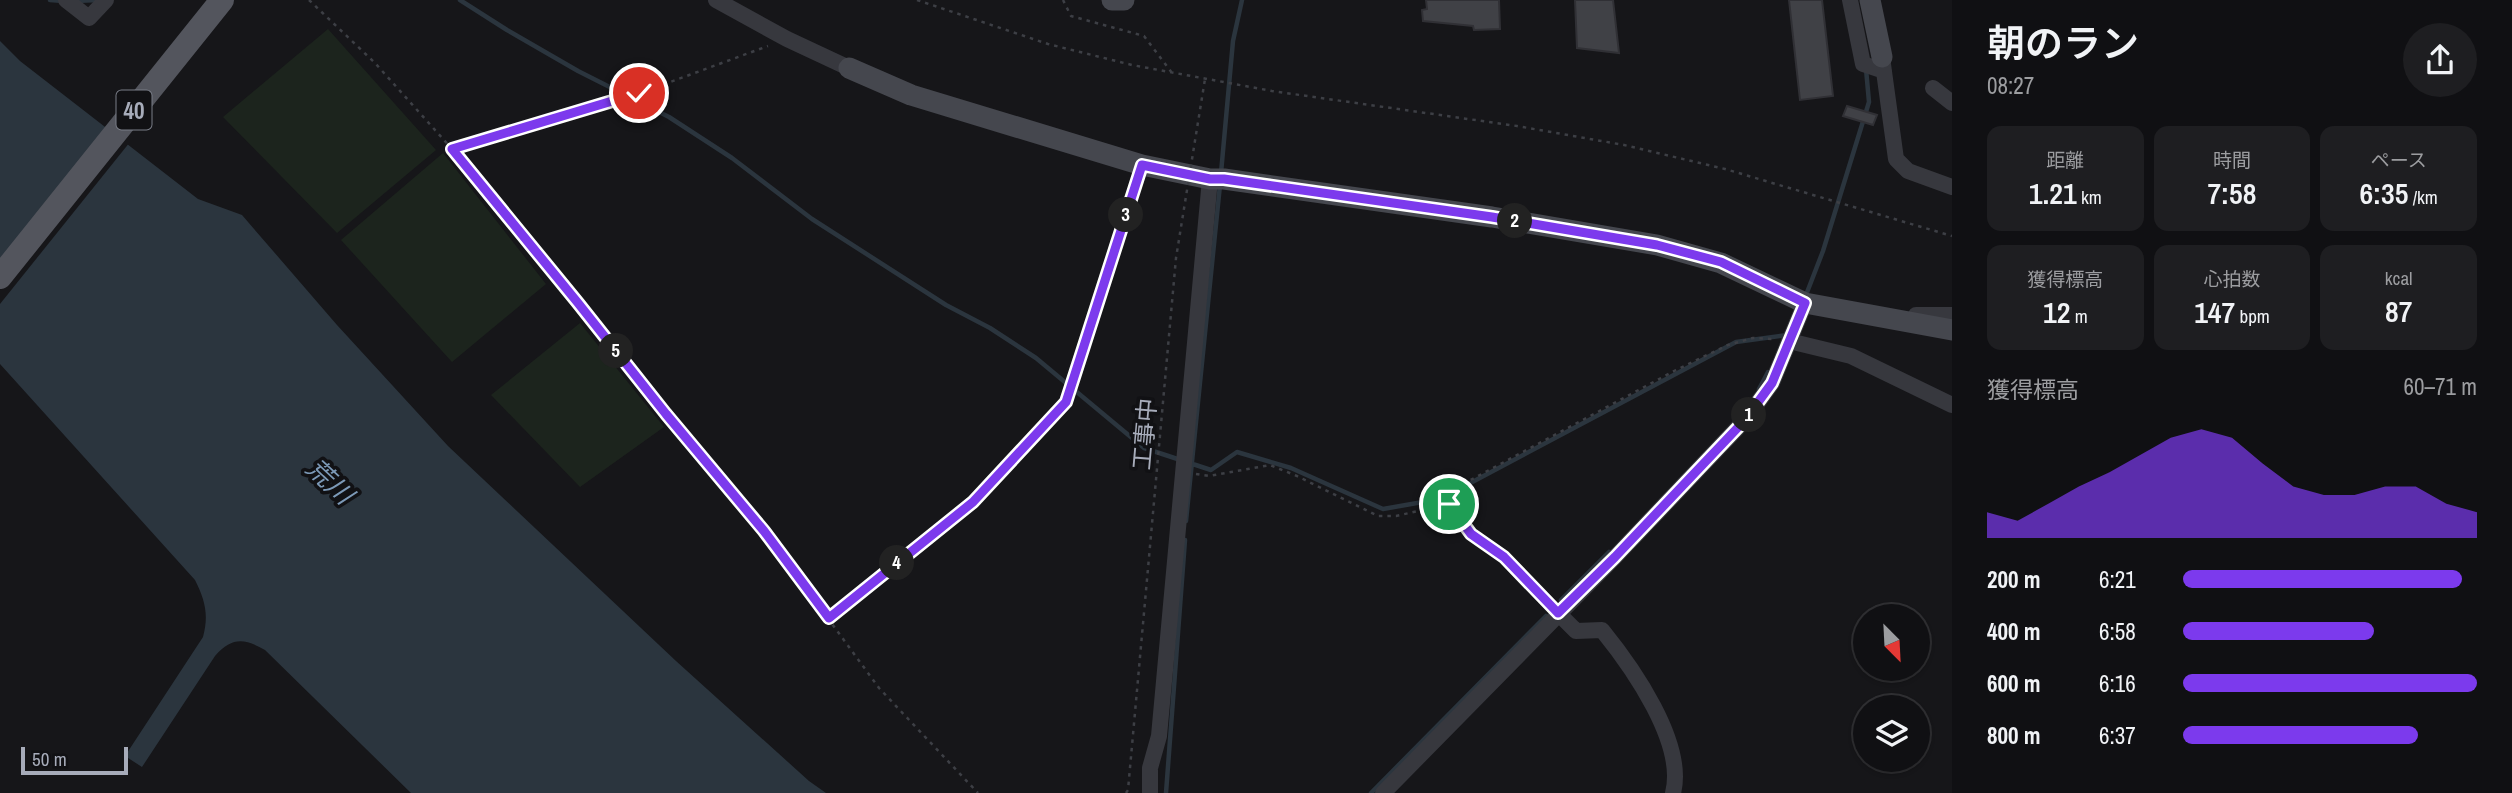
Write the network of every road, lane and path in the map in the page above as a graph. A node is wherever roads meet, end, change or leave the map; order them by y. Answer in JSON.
{"nodes":[{"id":1,"x":66,"y":0,"type":"edge"},
{"id":2,"x":106,"y":0,"type":"edge"},
{"id":3,"x":222,"y":0,"type":"edge"},
{"id":4,"x":309,"y":0,"type":"edge"},
{"id":5,"x":716,"y":0,"type":"edge"},
{"id":6,"x":917,"y":0,"type":"edge"},
{"id":7,"x":1063,"y":0,"type":"edge"},
{"id":8,"x":1112,"y":0,"type":"edge"},
{"id":9,"x":1124,"y":0,"type":"edge"},
{"id":10,"x":1850,"y":0,"type":"edge"},
{"id":11,"x":1870,"y":0,"type":"edge"},
{"id":12,"x":787,"y":39,"type":"junction"},
{"id":13,"x":1876,"y":65,"type":"junction"},
{"id":14,"x":849,"y":68,"type":"joint"},
{"id":15,"x":1172,"y":74,"type":"junction"},
{"id":16,"x":1205,"y":79,"type":"junction"},
{"id":17,"x":1933,"y":88,"type":"dead end"},
{"id":18,"x":1952,"y":103,"type":"edge"},
{"id":19,"x":452,"y":149,"type":"junction"},
{"id":20,"x":1142,"y":165,"type":"junction"},
{"id":21,"x":1215,"y":179,"type":"junction"},
{"id":22,"x":1952,"y":187,"type":"edge"},
{"id":23,"x":1952,"y":236,"type":"edge"},
{"id":24,"x":0,"y":277,"type":"edge"},
{"id":25,"x":1800,"y":301,"type":"junction"},
{"id":26,"x":1844,"y":310,"type":"junction"},
{"id":27,"x":1952,"y":315,"type":"edge"},
{"id":28,"x":1952,"y":330,"type":"edge"},
{"id":29,"x":1782,"y":341,"type":"junction"},
{"id":30,"x":1952,"y":405,"type":"edge"},
{"id":31,"x":1201,"y":475,"type":"dead end"},
{"id":32,"x":1449,"y":504,"type":"junction"},
{"id":33,"x":1558,"y":613,"type":"junction"},
{"id":34,"x":829,"y":618,"type":"junction"},
{"id":35,"x":978,"y":793,"type":"edge"},
{"id":36,"x":1126,"y":793,"type":"edge"},
{"id":37,"x":1150,"y":793,"type":"edge"},
{"id":38,"x":1383,"y":793,"type":"edge"},
{"id":39,"x":1673,"y":793,"type":"edge"}],
"edges":[{"from":1,"to":2,"type":"street"},
{"from":3,"to":24,"type":"main road","number":"40"},
{"from":4,"to":19,"type":"path"},
{"from":5,"to":12,"type":"street"},
{"from":6,"to":15,"type":"path"},
{"from":7,"to":15,"type":"path"},
{"from":8,"to":9,"type":"street"},
{"from":10,"to":13,"type":"street"},
{"from":11,"to":13,"type":"street"},
{"from":12,"to":14,"type":"street"},
{"from":12,"to":19,"type":"path"},
{"from":13,"to":22,"type":"street"},
{"from":14,"to":20,"type":"street"},
{"from":15,"to":16,"type":"path"},
{"from":16,"to":23,"type":"path"},
{"from":16,"to":36,"type":"path","name":"工事中","bridge":true},
{"from":17,"to":18,"type":"street"},
{"from":19,"to":34,"type":"path"},
{"from":20,"to":21,"type":"street"},
{"from":20,"to":34,"type":"path"},
{"from":21,"to":25,"type":"street"},
{"from":21,"to":37,"type":"street"},
{"from":25,"to":26,"type":"street"},
{"from":25,"to":29,"type":"street"},
{"from":26,"to":27,"type":"street"},
{"from":26,"to":28,"type":"street"},
{"from":29,"to":30,"type":"street"},
{"from":29,"to":32,"type":"path"},
{"from":29,"to":33,"type":"street"},
{"from":31,"to":32,"type":"path"},
{"from":32,"to":33,"type":"path"},
{"from":33,"to":38,"type":"street"},
{"from":33,"to":39,"type":"street"},
{"from":34,"to":35,"type":"path"}]}
